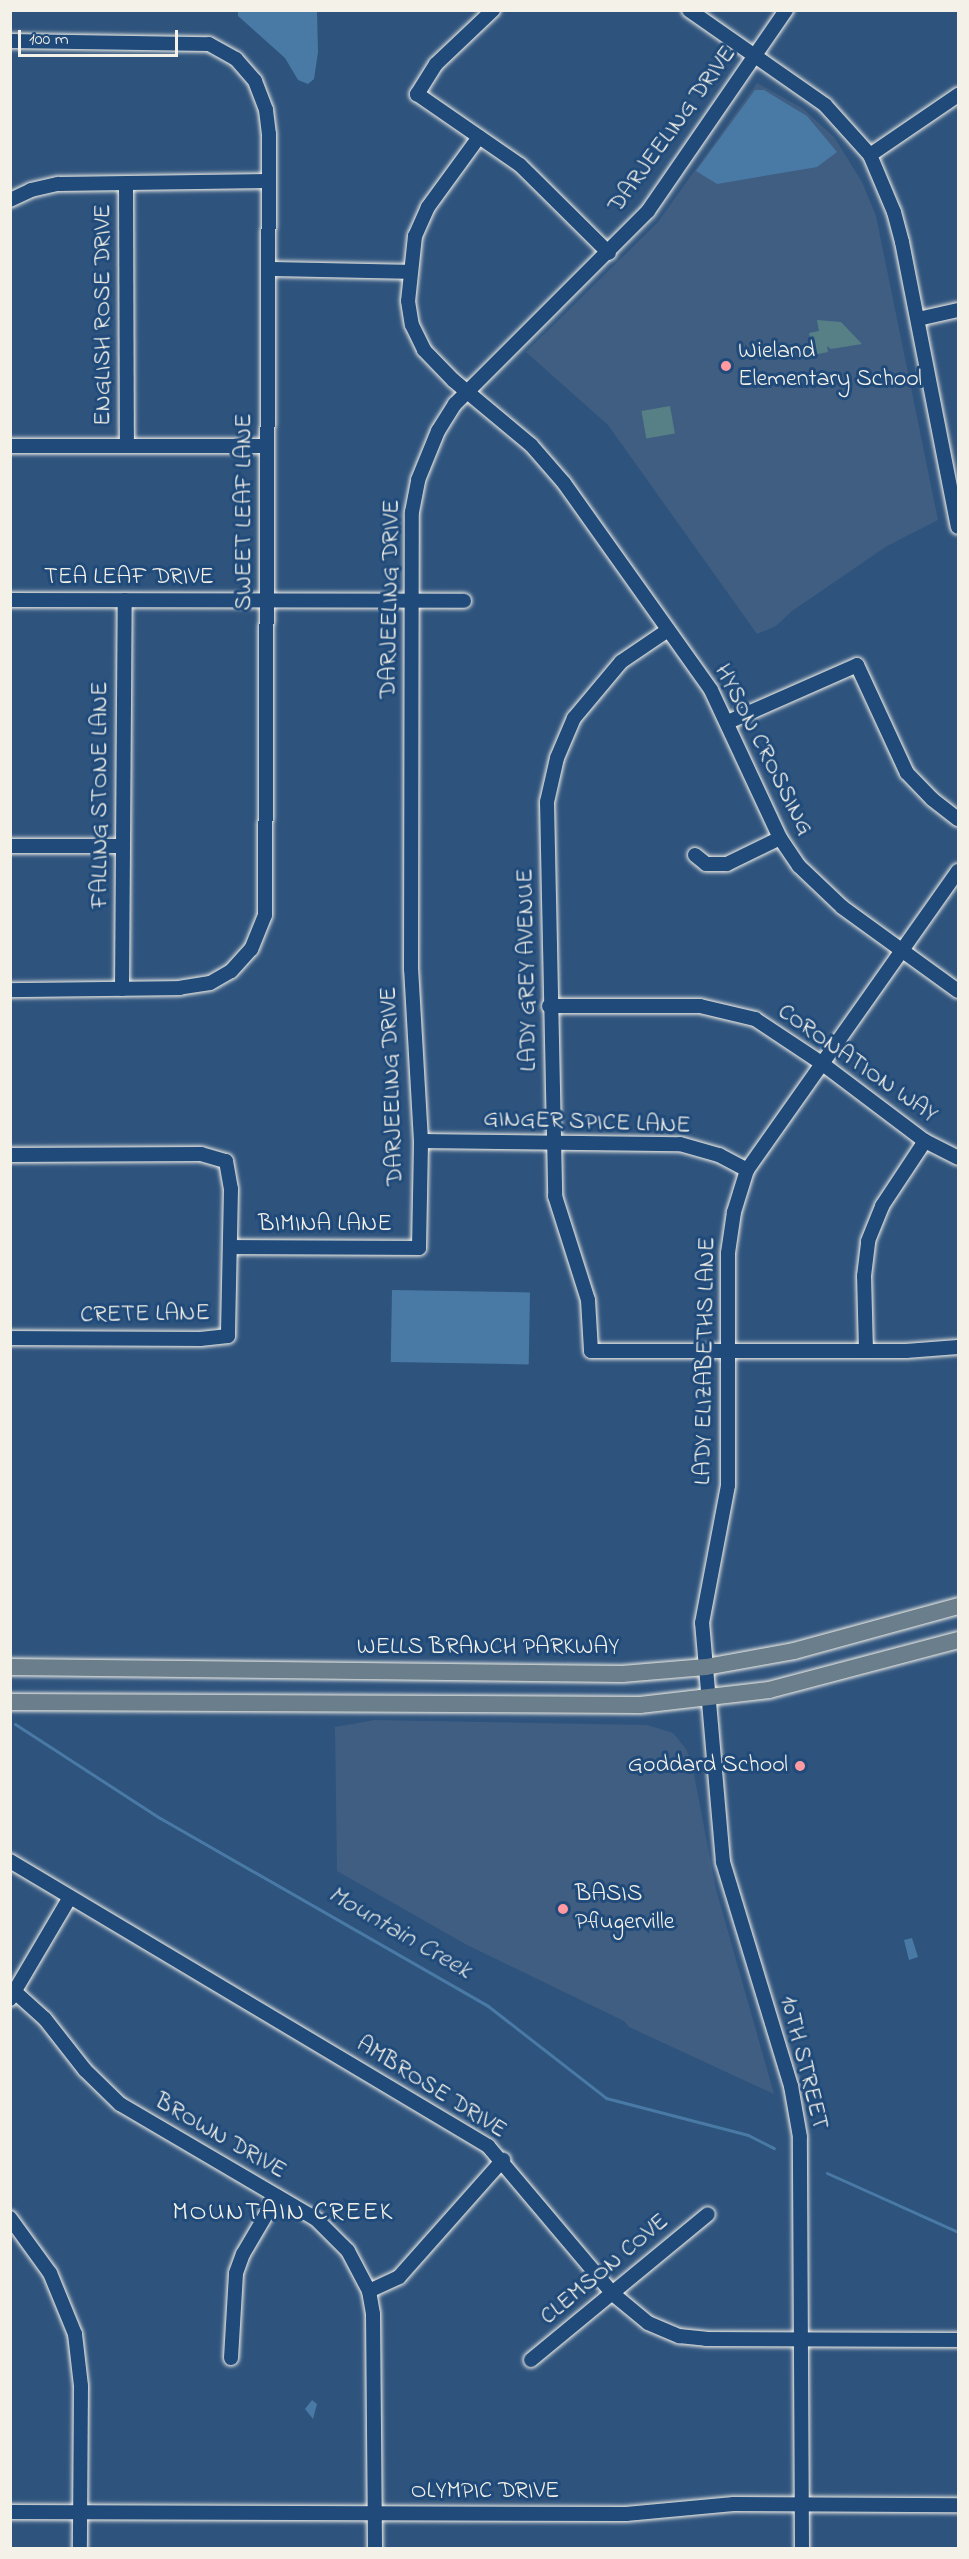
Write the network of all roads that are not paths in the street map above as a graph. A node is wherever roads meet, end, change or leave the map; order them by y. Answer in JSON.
{"nodes":[{"id":1,"x":493,"y":10,"type":"edge"},
{"id":2,"x":689,"y":10,"type":"edge"},
{"id":3,"x":786,"y":10,"type":"edge"},
{"id":4,"x":10,"y":41,"type":"edge"},
{"id":5,"x":754,"y":56,"type":"junction"},
{"id":6,"x":958,"y":95,"type":"edge"},
{"id":7,"x":479,"y":137,"type":"junction"},
{"id":8,"x":870,"y":155,"type":"junction"},
{"id":9,"x":268,"y":182,"type":"junction"},
{"id":10,"x":126,"y":184,"type":"junction"},
{"id":11,"x":10,"y":200,"type":"edge"},
{"id":12,"x":609,"y":253,"type":"junction"},
{"id":13,"x":268,"y":269,"type":"junction"},
{"id":14,"x":410,"y":272,"type":"junction"},
{"id":15,"x":958,"y":310,"type":"edge"},
{"id":16,"x":918,"y":319,"type":"junction"},
{"id":17,"x":465,"y":391,"type":"junction"},
{"id":18,"x":127,"y":445,"type":"junction"},
{"id":19,"x":10,"y":446,"type":"edge"},
{"id":20,"x":267,"y":446,"type":"junction"},
{"id":21,"x":958,"y":455,"type":"edge"},
{"id":22,"x":944,"y":458,"type":"junction"},
{"id":23,"x":958,"y":527,"type":"edge"},
{"id":24,"x":10,"y":600,"type":"edge"},
{"id":25,"x":124,"y":600,"type":"junction"},
{"id":26,"x":267,"y":600,"type":"junction"},
{"id":27,"x":411,"y":601,"type":"junction"},
{"id":28,"x":464,"y":601,"type":"dead end"},
{"id":29,"x":668,"y":630,"type":"junction"},
{"id":30,"x":728,"y":722,"type":"junction"},
{"id":31,"x":958,"y":819,"type":"edge"},
{"id":32,"x":780,"y":838,"type":"junction"},
{"id":33,"x":10,"y":846,"type":"edge"},
{"id":34,"x":122,"y":846,"type":"junction"},
{"id":35,"x":695,"y":855,"type":"dead end"},
{"id":36,"x":958,"y":872,"type":"edge"},
{"id":37,"x":902,"y":950,"type":"junction"},
{"id":38,"x":122,"y":989,"type":"junction"},
{"id":39,"x":10,"y":990,"type":"edge"},
{"id":40,"x":958,"y":991,"type":"edge"},
{"id":41,"x":549,"y":1006,"type":"junction"},
{"id":42,"x":820,"y":1062,"type":"junction"},
{"id":43,"x":421,"y":1141,"type":"junction"},
{"id":44,"x":556,"y":1142,"type":"junction"},
{"id":45,"x":925,"y":1142,"type":"junction"},
{"id":46,"x":10,"y":1155,"type":"edge"},
{"id":47,"x":958,"y":1158,"type":"edge"},
{"id":48,"x":747,"y":1170,"type":"junction"},
{"id":49,"x":231,"y":1247,"type":"junction"},
{"id":50,"x":419,"y":1248,"type":"joint"},
{"id":51,"x":10,"y":1338,"type":"edge"},
{"id":52,"x":958,"y":1347,"type":"edge"},
{"id":53,"x":726,"y":1350,"type":"junction"},
{"id":54,"x":866,"y":1351,"type":"junction"},
{"id":55,"x":958,"y":1606,"type":"edge"},
{"id":56,"x":958,"y":1640,"type":"edge"},
{"id":57,"x":10,"y":1667,"type":"edge"},
{"id":58,"x":706,"y":1667,"type":"junction"},
{"id":59,"x":708,"y":1699,"type":"junction"},
{"id":60,"x":10,"y":1702,"type":"edge"},
{"id":61,"x":10,"y":1861,"type":"edge"},
{"id":62,"x":70,"y":1897,"type":"junction"},
{"id":63,"x":13,"y":1995,"type":"edge"},
{"id":64,"x":503,"y":2160,"type":"junction"},
{"id":65,"x":277,"y":2196,"type":"junction"},
{"id":66,"x":708,"y":2214,"type":"dead end"},
{"id":67,"x":10,"y":2218,"type":"edge"},
{"id":68,"x":369,"y":2291,"type":"junction"},
{"id":69,"x":613,"y":2294,"type":"junction"},
{"id":70,"x":803,"y":2340,"type":"junction"},
{"id":71,"x":958,"y":2340,"type":"edge"},
{"id":72,"x":231,"y":2358,"type":"dead end"},
{"id":73,"x":531,"y":2360,"type":"dead end"},
{"id":74,"x":802,"y":2504,"type":"junction"},
{"id":75,"x":958,"y":2505,"type":"edge"},
{"id":76,"x":10,"y":2512,"type":"edge"},
{"id":77,"x":80,"y":2512,"type":"junction"},
{"id":78,"x":375,"y":2515,"type":"junction"},
{"id":79,"x":80,"y":2548,"type":"edge"},
{"id":80,"x":375,"y":2548,"type":"edge"},
{"id":81,"x":802,"y":2548,"type":"edge"}],
"edges":[{"from":1,"to":7,"type":"street"},
{"from":2,"to":5,"type":"street"},
{"from":3,"to":5,"type":"street","name":"DARJEELING DRIVE"},
{"from":4,"to":9,"type":"street","name":"SWEET LEAF LANE"},
{"from":5,"to":8,"type":"street"},
{"from":5,"to":12,"type":"street","name":"DARJEELING DRIVE"},
{"from":6,"to":8,"type":"street"},
{"from":7,"to":12,"type":"street"},
{"from":7,"to":14,"type":"street","name":"HYSON CROSSING"},
{"from":8,"to":16,"type":"street"},
{"from":9,"to":10,"type":"street"},
{"from":9,"to":13,"type":"street","name":"SWEET LEAF LANE"},
{"from":10,"to":11,"type":"street"},
{"from":10,"to":18,"type":"street","name":"ENGLISH ROSE DRIVE"},
{"from":12,"to":17,"type":"street","name":"DARJEELING DRIVE"},
{"from":13,"to":14,"type":"street"},
{"from":13,"to":20,"type":"street","name":"SWEET LEAF LANE"},
{"from":14,"to":17,"type":"street","name":"HYSON CROSSING"},
{"from":15,"to":16,"type":"street"},
{"from":16,"to":22,"type":"street"},
{"from":17,"to":27,"type":"street","name":"DARJEELING DRIVE"},
{"from":17,"to":29,"type":"street","name":"HYSON CROSSING"},
{"from":18,"to":19,"type":"street"},
{"from":18,"to":20,"type":"street"},
{"from":20,"to":26,"type":"street","name":"SWEET LEAF LANE"},
{"from":21,"to":22,"type":"street"},
{"from":22,"to":23,"type":"street"},
{"from":24,"to":25,"type":"street","name":"TEA LEAF DRIVE"},
{"from":25,"to":26,"type":"street","name":"TEA LEAF DRIVE"},
{"from":25,"to":34,"type":"street","name":"FALLING STONE LANE"},
{"from":26,"to":27,"type":"street","name":"TEA LEAF DRIVE"},
{"from":26,"to":38,"type":"street","name":"SWEET LEAF LANE"},
{"from":27,"to":28,"type":"street","name":"TEA LEAF DRIVE"},
{"from":27,"to":43,"type":"street","name":"DARJEELING DRIVE"},
{"from":29,"to":30,"type":"street","name":"HYSON CROSSING"},
{"from":29,"to":41,"type":"street","name":"LADY GREY AVENUE"},
{"from":30,"to":31,"type":"street"},
{"from":30,"to":32,"type":"street","name":"HYSON CROSSING"},
{"from":32,"to":35,"type":"street"},
{"from":32,"to":37,"type":"street","name":"HYSON CROSSING"},
{"from":33,"to":34,"type":"street"},
{"from":34,"to":38,"type":"street","name":"FALLING STONE LANE"},
{"from":36,"to":37,"type":"street","name":"LADY ELIZABETHS LANE"},
{"from":37,"to":40,"type":"street","name":"HYSON CROSSING"},
{"from":37,"to":42,"type":"street","name":"LADY ELIZABETHS LANE"},
{"from":38,"to":39,"type":"street","name":"SWEET LEAF LANE"},
{"from":41,"to":42,"type":"street","name":"CORONATION WAY"},
{"from":41,"to":44,"type":"street","name":"LADY GREY AVENUE"},
{"from":42,"to":45,"type":"street","name":"CORONATION WAY"},
{"from":42,"to":48,"type":"street","name":"LADY ELIZABETHS LANE"},
{"from":43,"to":44,"type":"street","name":"GINGER SPICE LANE"},
{"from":43,"to":50,"type":"street","name":"DARJEELING DRIVE"},
{"from":44,"to":48,"type":"street","name":"GINGER SPICE LANE"},
{"from":44,"to":53,"type":"street","name":"LADY GREY AVENUE"},
{"from":45,"to":47,"type":"street","name":"CORONATION WAY"},
{"from":45,"to":54,"type":"street"},
{"from":46,"to":49,"type":"street"},
{"from":48,"to":53,"type":"street","name":"LADY ELIZABETHS LANE"},
{"from":49,"to":50,"type":"street","name":"BIMINA LANE"},
{"from":49,"to":51,"type":"street","name":"CRETE LANE"},
{"from":52,"to":54,"type":"street"},
{"from":53,"to":54,"type":"street"},
{"from":53,"to":58,"type":"street","name":"LADY ELIZABETHS LANE"},
{"from":55,"to":58,"type":"main road","name":"WELLS BRANCH PARKWAY"},
{"from":56,"to":59,"type":"main road"},
{"from":57,"to":58,"type":"main road","name":"WELLS BRANCH PARKWAY"},
{"from":58,"to":59,"type":"street","name":"10TH STREET"},
{"from":59,"to":60,"type":"main road"},
{"from":59,"to":70,"type":"street","name":"10TH STREET"},
{"from":61,"to":62,"type":"street","name":"AMBROSE DRIVE"},
{"from":62,"to":63,"type":"street"},
{"from":62,"to":64,"type":"street","name":"AMBROSE DRIVE"},
{"from":63,"to":65,"type":"street","name":"BROWN DRIVE"},
{"from":64,"to":68,"type":"street"},
{"from":64,"to":69,"type":"street","name":"AMBROSE DRIVE"},
{"from":65,"to":68,"type":"street","name":"BROWN DRIVE"},
{"from":65,"to":72,"type":"street"},
{"from":66,"to":69,"type":"street","name":"CLEMSON COVE"},
{"from":67,"to":77,"type":"street"},
{"from":68,"to":78,"type":"street","name":"BROWN DRIVE"},
{"from":69,"to":70,"type":"street","name":"AMBROSE DRIVE"},
{"from":69,"to":73,"type":"street","name":"CLEMSON COVE"},
{"from":70,"to":71,"type":"street","name":"AMBROSE DRIVE"},
{"from":70,"to":74,"type":"street","name":"10TH STREET"},
{"from":74,"to":75,"type":"street","name":"OLYMPIC DRIVE"},
{"from":74,"to":78,"type":"street","name":"OLYMPIC DRIVE"},
{"from":74,"to":81,"type":"street","name":"10TH STREET"},
{"from":76,"to":77,"type":"street","name":"OLYMPIC DRIVE"},
{"from":77,"to":78,"type":"street","name":"OLYMPIC DRIVE"},
{"from":77,"to":79,"type":"street"},
{"from":78,"to":80,"type":"street","name":"BROWN DRIVE"}]}
